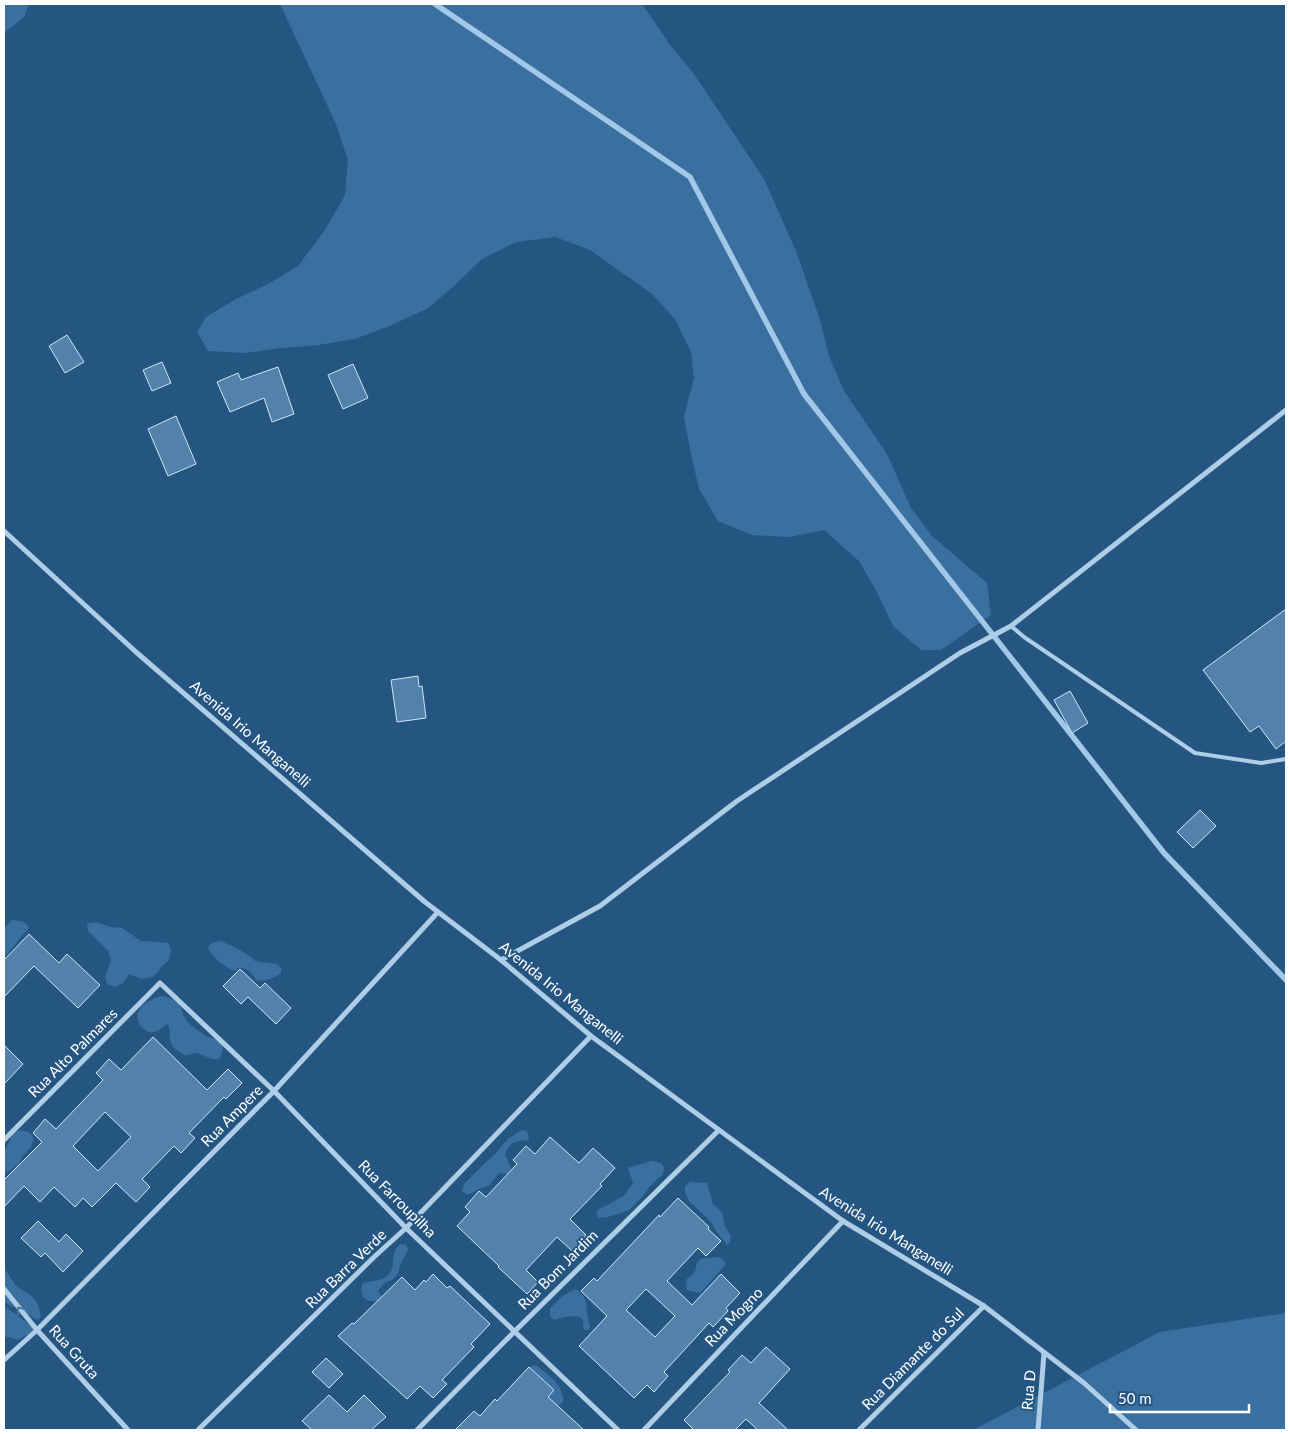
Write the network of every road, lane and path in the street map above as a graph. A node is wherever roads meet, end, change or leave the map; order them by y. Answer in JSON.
{"nodes":[{"id":1,"x":1286,"y":410,"type":"edge"},
{"id":2,"x":4,"y":530,"type":"edge"},
{"id":3,"x":1011,"y":626,"type":"junction"},
{"id":4,"x":1286,"y":759,"type":"edge"},
{"id":5,"x":438,"y":912,"type":"junction"},
{"id":6,"x":501,"y":960,"type":"junction"},
{"id":7,"x":160,"y":983,"type":"joint"},
{"id":8,"x":591,"y":1036,"type":"junction"},
{"id":9,"x":274,"y":1091,"type":"junction"},
{"id":10,"x":719,"y":1130,"type":"junction"},
{"id":11,"x":4,"y":1140,"type":"edge"},
{"id":12,"x":843,"y":1221,"type":"junction"},
{"id":13,"x":406,"y":1228,"type":"junction"},
{"id":14,"x":4,"y":1289,"type":"edge"},
{"id":15,"x":984,"y":1306,"type":"junction"},
{"id":16,"x":37,"y":1330,"type":"junction"},
{"id":17,"x":514,"y":1331,"type":"junction"},
{"id":18,"x":1044,"y":1353,"type":"junction"},
{"id":19,"x":5,"y":1356,"type":"edge"},
{"id":20,"x":128,"y":1430,"type":"edge"},
{"id":21,"x":198,"y":1430,"type":"edge"},
{"id":22,"x":417,"y":1430,"type":"edge"},
{"id":23,"x":618,"y":1430,"type":"edge"},
{"id":24,"x":644,"y":1430,"type":"edge"},
{"id":25,"x":859,"y":1430,"type":"edge"},
{"id":26,"x":1038,"y":1430,"type":"edge"},
{"id":27,"x":1136,"y":1430,"type":"edge"}],
"edges":[{"from":1,"to":3,"type":"street"},
{"from":2,"to":5,"type":"street","name":"Avenida Irio Manganelli"},
{"from":3,"to":4,"type":"lane"},
{"from":3,"to":6,"type":"street"},
{"from":5,"to":6,"type":"street","name":"Avenida Irio Manganelli"},
{"from":5,"to":9,"type":"street","name":"Rua Ampere"},
{"from":6,"to":8,"type":"street","name":"Avenida Irio Manganelli"},
{"from":7,"to":9,"type":"street","name":"Rua Farroupilha"},
{"from":7,"to":11,"type":"street","name":"Rua Alto Palmares"},
{"from":8,"to":10,"type":"street","name":"Avenida Irio Manganelli"},
{"from":8,"to":13,"type":"street","name":"Rua Barra Verde"},
{"from":9,"to":13,"type":"street","name":"Rua Farroupilha"},
{"from":9,"to":16,"type":"street","name":"Rua Ampere"},
{"from":10,"to":12,"type":"street","name":"Avenida Irio Manganelli"},
{"from":10,"to":17,"type":"street","name":"Rua Bom Jardim"},
{"from":12,"to":15,"type":"street","name":"Avenida Irio Manganelli"},
{"from":12,"to":24,"type":"street","name":"Rua Mogno"},
{"from":13,"to":17,"type":"street","name":"Rua Farroupilha"},
{"from":13,"to":21,"type":"street","name":"Rua Barra Verde"},
{"from":16,"to":14,"type":"street","name":"Rua Gruta","one_way":true},
{"from":15,"to":18,"type":"street","name":"Avenida Irio Manganelli"},
{"from":15,"to":25,"type":"street","name":"Rua Diamante do Sul"},
{"from":16,"to":19,"type":"street","name":"Rua Ampere"},
{"from":16,"to":20,"type":"street","name":"Rua Gruta"},
{"from":17,"to":22,"type":"street","name":"Rua Bom Jardim"},
{"from":17,"to":23,"type":"street","name":"Rua Farroupilha"},
{"from":18,"to":26,"type":"street","name":"Rua D"},
{"from":18,"to":27,"type":"street","name":"Avenida Irio Manganelli"}]}
